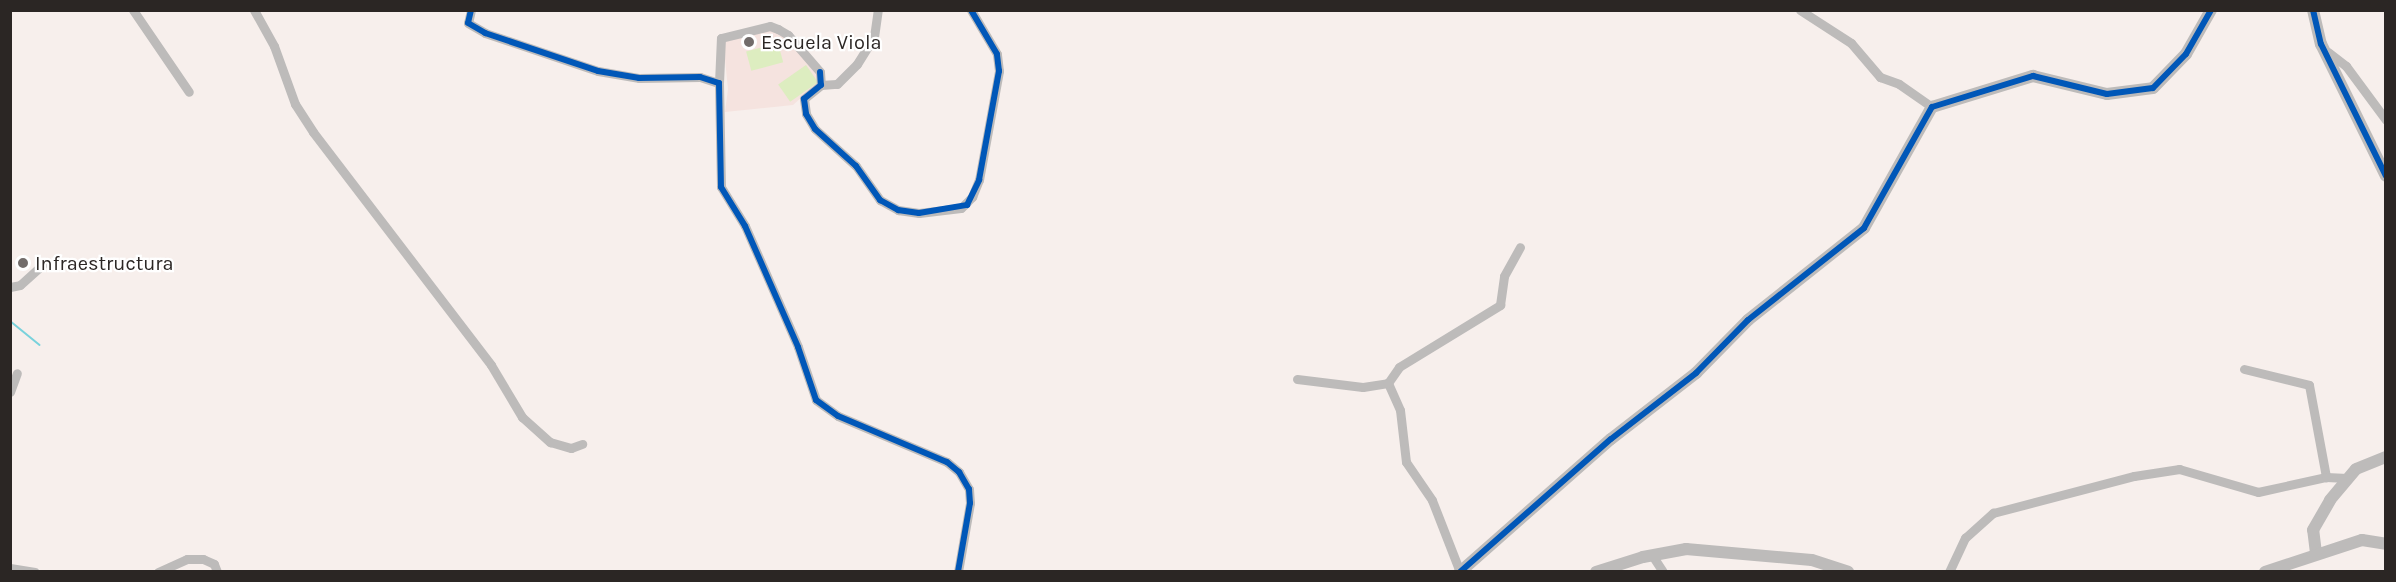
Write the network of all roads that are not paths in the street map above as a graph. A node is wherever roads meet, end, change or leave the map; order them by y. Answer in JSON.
{"nodes":[{"id":1,"x":134,"y":10,"type":"edge"},
{"id":2,"x":254,"y":10,"type":"edge"},
{"id":3,"x":471,"y":10,"type":"edge"},
{"id":4,"x":878,"y":10,"type":"edge"},
{"id":5,"x":971,"y":10,"type":"edge"},
{"id":6,"x":1800,"y":10,"type":"edge"},
{"id":7,"x":2211,"y":10,"type":"edge"},
{"id":8,"x":2313,"y":10,"type":"edge"},
{"id":9,"x":2321,"y":44,"type":"junction"},
{"id":10,"x":719,"y":83,"type":"junction"},
{"id":11,"x":821,"y":85,"type":"junction"},
{"id":12,"x":189,"y":92,"type":"dead end"},
{"id":13,"x":1932,"y":106,"type":"junction"},
{"id":14,"x":2385,"y":120,"type":"edge"},
{"id":15,"x":2385,"y":176,"type":"edge"},
{"id":16,"x":1520,"y":248,"type":"dead end"},
{"id":17,"x":42,"y":265,"type":"dead end"},
{"id":18,"x":10,"y":287,"type":"edge"},
{"id":19,"x":2244,"y":369,"type":"dead end"},
{"id":20,"x":17,"y":373,"type":"dead end"},
{"id":21,"x":1297,"y":379,"type":"dead end"},
{"id":22,"x":1388,"y":383,"type":"junction"},
{"id":23,"x":10,"y":392,"type":"edge"},
{"id":24,"x":582,"y":444,"type":"dead end"},
{"id":25,"x":2385,"y":456,"type":"edge"},
{"id":26,"x":2326,"y":477,"type":"junction"},
{"id":27,"x":2347,"y":478,"type":"junction"},
{"id":28,"x":2385,"y":544,"type":"edge"},
{"id":29,"x":2316,"y":553,"type":"junction"},
{"id":30,"x":1652,"y":555,"type":"junction"},
{"id":31,"x":10,"y":568,"type":"edge"},
{"id":32,"x":35,"y":572,"type":"edge"},
{"id":33,"x":158,"y":572,"type":"edge"},
{"id":34,"x":217,"y":572,"type":"edge"},
{"id":35,"x":958,"y":572,"type":"edge"},
{"id":36,"x":1460,"y":572,"type":"edge"},
{"id":37,"x":1596,"y":572,"type":"edge"},
{"id":38,"x":1663,"y":572,"type":"edge"},
{"id":39,"x":1848,"y":572,"type":"edge"},
{"id":40,"x":1949,"y":572,"type":"edge"},
{"id":41,"x":2265,"y":572,"type":"edge"}],
"edges":[{"from":1,"to":12,"type":"street"},
{"from":2,"to":24,"type":"street"},
{"from":3,"to":10,"type":"street"},
{"from":4,"to":11,"type":"street"},
{"from":5,"to":11,"type":"street"},
{"from":6,"to":13,"type":"street"},
{"from":7,"to":13,"type":"street"},
{"from":8,"to":9,"type":"street"},
{"from":9,"to":14,"type":"street"},
{"from":9,"to":15,"type":"street"},
{"from":10,"to":11,"type":"street"},
{"from":10,"to":35,"type":"street"},
{"from":13,"to":36,"type":"street"},
{"from":16,"to":22,"type":"street"},
{"from":17,"to":18,"type":"street"},
{"from":19,"to":26,"type":"street"},
{"from":20,"to":23,"type":"street"},
{"from":21,"to":22,"type":"street"},
{"from":22,"to":36,"type":"street"},
{"from":25,"to":27,"type":"street"},
{"from":26,"to":27,"type":"street"},
{"from":26,"to":40,"type":"street"},
{"from":27,"to":29,"type":"street"},
{"from":28,"to":29,"type":"street"},
{"from":29,"to":41,"type":"street"},
{"from":30,"to":37,"type":"street"},
{"from":30,"to":38,"type":"street"},
{"from":30,"to":39,"type":"street"},
{"from":31,"to":32,"type":"street"},
{"from":33,"to":34,"type":"street"}]}
